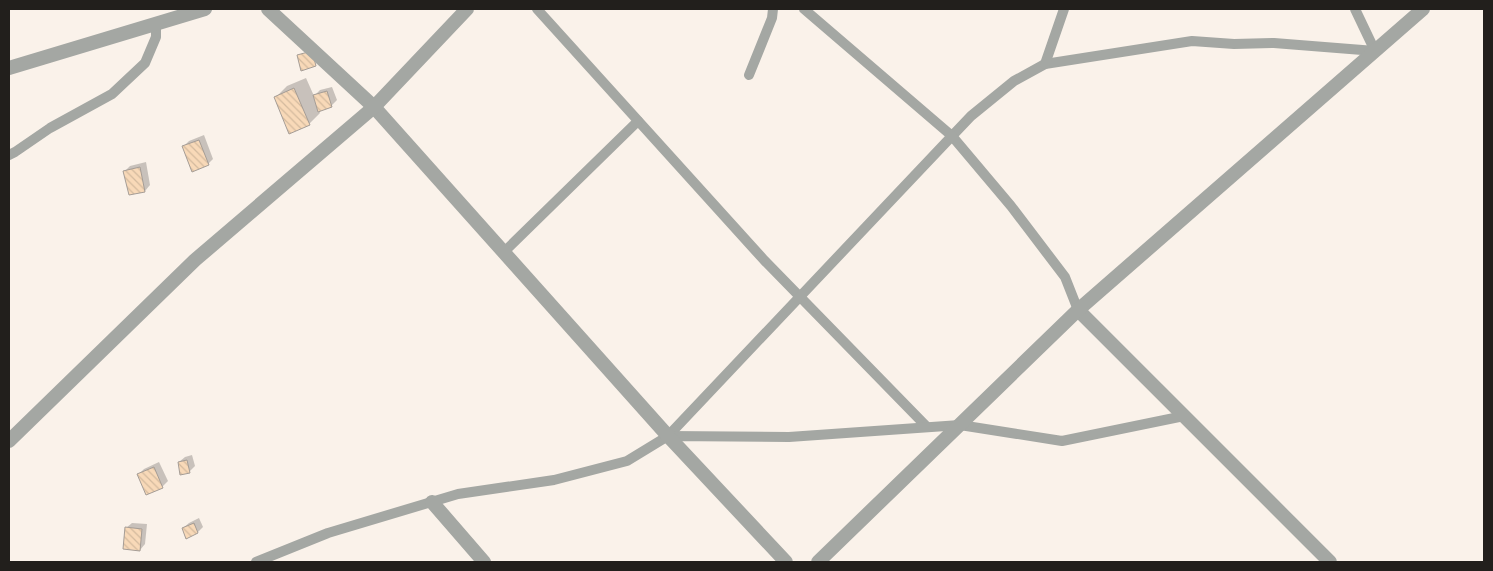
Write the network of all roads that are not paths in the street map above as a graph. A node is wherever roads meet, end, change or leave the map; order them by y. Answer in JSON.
{"nodes":[{"id":1,"x":205,"y":9,"type":"edge"},
{"id":2,"x":268,"y":9,"type":"edge"},
{"id":3,"x":467,"y":9,"type":"edge"},
{"id":4,"x":537,"y":9,"type":"edge"},
{"id":5,"x":773,"y":9,"type":"edge"},
{"id":6,"x":804,"y":9,"type":"edge"},
{"id":7,"x":1064,"y":9,"type":"edge"},
{"id":8,"x":1355,"y":9,"type":"edge"},
{"id":9,"x":1423,"y":9,"type":"edge"},
{"id":10,"x":156,"y":24,"type":"junction"},
{"id":11,"x":1375,"y":51,"type":"junction"},
{"id":12,"x":1045,"y":64,"type":"junction"},
{"id":13,"x":9,"y":68,"type":"edge"},
{"id":14,"x":749,"y":75,"type":"dead end"},
{"id":15,"x":374,"y":107,"type":"junction"},
{"id":16,"x":638,"y":121,"type":"junction"},
{"id":17,"x":952,"y":136,"type":"junction"},
{"id":18,"x":9,"y":154,"type":"edge"},
{"id":19,"x":504,"y":252,"type":"junction"},
{"id":20,"x":800,"y":297,"type":"junction"},
{"id":21,"x":1078,"y":310,"type":"junction"},
{"id":22,"x":1184,"y":416,"type":"junction"},
{"id":23,"x":960,"y":425,"type":"junction"},
{"id":24,"x":927,"y":427,"type":"junction"},
{"id":25,"x":668,"y":436,"type":"junction"},
{"id":26,"x":9,"y":441,"type":"edge"},
{"id":27,"x":432,"y":502,"type":"junction"},
{"id":28,"x":256,"y":562,"type":"edge"},
{"id":29,"x":484,"y":562,"type":"edge"},
{"id":30,"x":786,"y":562,"type":"edge"},
{"id":31,"x":818,"y":562,"type":"edge"},
{"id":32,"x":1330,"y":562,"type":"edge"}],
"edges":[{"from":1,"to":10,"type":"street"},
{"from":2,"to":15,"type":"street"},
{"from":3,"to":15,"type":"street"},
{"from":4,"to":16,"type":"lane"},
{"from":5,"to":14,"type":"lane"},
{"from":6,"to":17,"type":"lane"},
{"from":7,"to":12,"type":"lane"},
{"from":8,"to":11,"type":"lane"},
{"from":9,"to":11,"type":"street"},
{"from":10,"to":13,"type":"street"},
{"from":10,"to":18,"type":"lane"},
{"from":11,"to":12,"type":"lane"},
{"from":11,"to":21,"type":"street"},
{"from":12,"to":17,"type":"lane"},
{"from":15,"to":19,"type":"street"},
{"from":15,"to":26,"type":"street"},
{"from":16,"to":19,"type":"lane"},
{"from":16,"to":20,"type":"lane"},
{"from":17,"to":20,"type":"lane"},
{"from":17,"to":21,"type":"lane"},
{"from":19,"to":25,"type":"street"},
{"from":20,"to":24,"type":"lane"},
{"from":20,"to":25,"type":"lane"},
{"from":21,"to":22,"type":"street"},
{"from":21,"to":23,"type":"street"},
{"from":22,"to":23,"type":"lane"},
{"from":22,"to":32,"type":"street"},
{"from":23,"to":24,"type":"lane"},
{"from":23,"to":31,"type":"street"},
{"from":24,"to":25,"type":"lane"},
{"from":25,"to":27,"type":"lane"},
{"from":25,"to":30,"type":"street"},
{"from":27,"to":28,"type":"lane"},
{"from":27,"to":29,"type":"street"}]}
